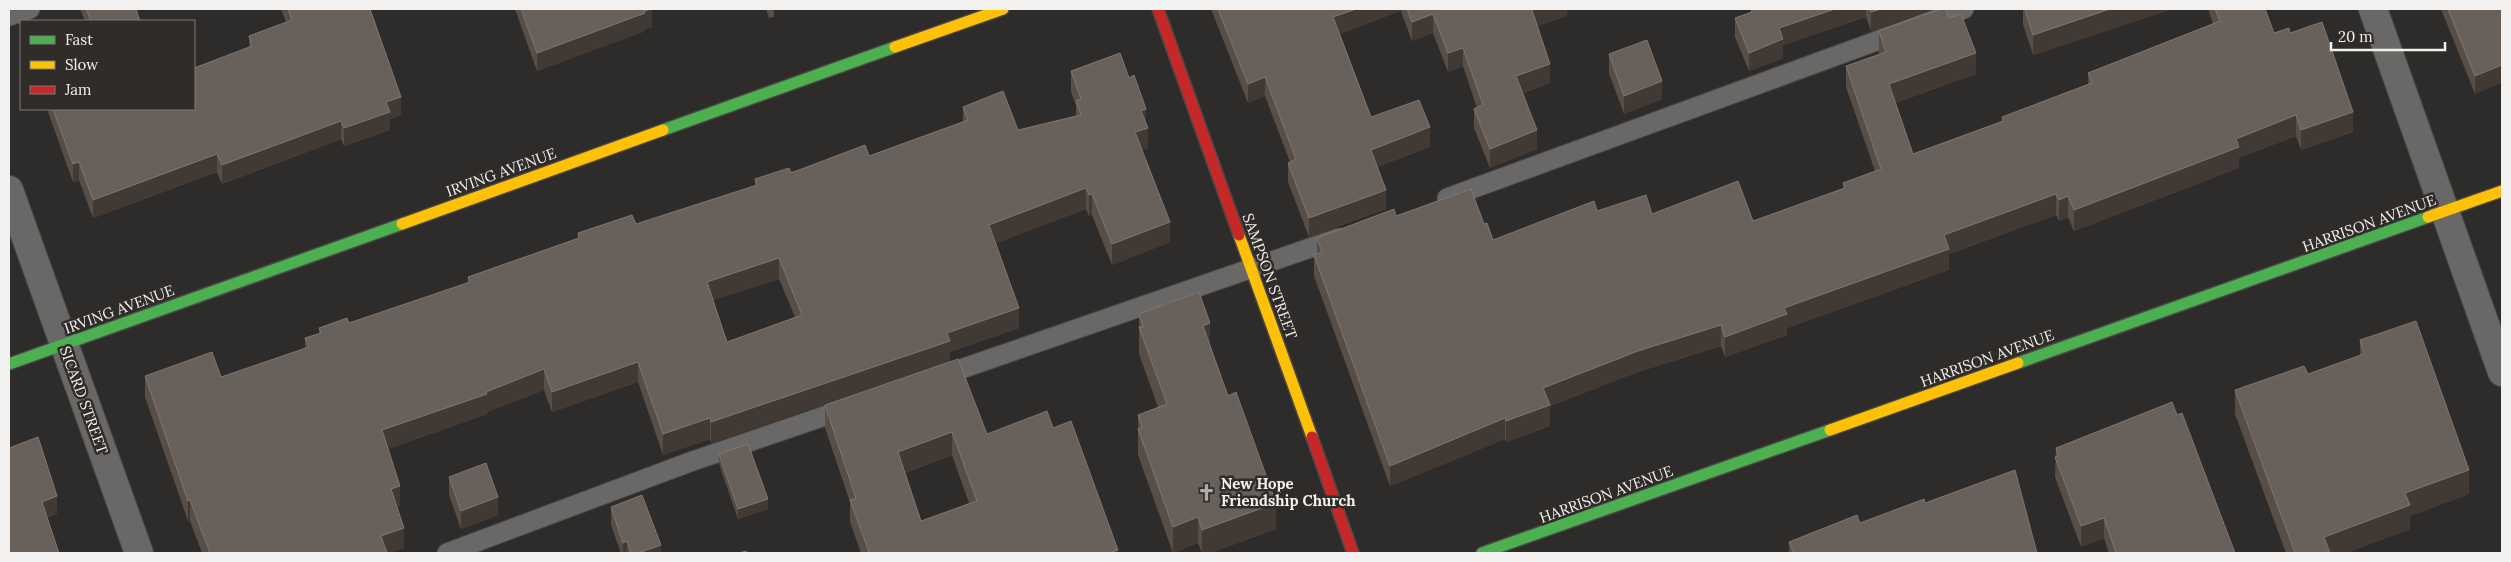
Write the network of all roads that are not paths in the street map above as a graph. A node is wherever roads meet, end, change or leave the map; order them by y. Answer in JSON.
{"nodes":[{"id":1,"x":30,"y":9,"type":"edge"},
{"id":2,"x":1003,"y":9,"type":"edge"},
{"id":3,"x":1158,"y":9,"type":"edge"},
{"id":4,"x":1964,"y":9,"type":"edge"},
{"id":5,"x":2372,"y":9,"type":"edge"},
{"id":6,"x":9,"y":16,"type":"edge"},
{"id":7,"x":9,"y":190,"type":"edge"},
{"id":8,"x":2502,"y":191,"type":"edge"},
{"id":9,"x":1430,"y":205,"type":"edge"},
{"id":10,"x":2446,"y":211,"type":"junction"},
{"id":11,"x":1355,"y":232,"type":"edge"},
{"id":12,"x":1252,"y":270,"type":"junction"},
{"id":13,"x":64,"y":344,"type":"junction"},
{"id":14,"x":9,"y":364,"type":"edge"},
{"id":15,"x":2502,"y":372,"type":"edge"},
{"id":16,"x":924,"y":382,"type":"edge"},
{"id":17,"x":868,"y":401,"type":"edge"},
{"id":18,"x":139,"y":553,"type":"edge"},
{"id":19,"x":447,"y":553,"type":"edge"},
{"id":20,"x":1352,"y":553,"type":"edge"},
{"id":21,"x":1482,"y":553,"type":"edge"}],
"edges":[{"from":1,"to":6,"type":"lane"},
{"from":2,"to":13,"type":"street","name":"IRVING AVENUE"},
{"from":3,"to":12,"type":"street","name":"SAMPSON STREET"},
{"from":4,"to":9,"type":"lane"},
{"from":5,"to":10,"type":"street"},
{"from":7,"to":13,"type":"street","name":"SICARD STREET"},
{"from":8,"to":10,"type":"street","name":"HARRISON AVENUE"},
{"from":10,"to":15,"type":"street"},
{"from":10,"to":21,"type":"street","name":"HARRISON AVENUE"},
{"from":11,"to":12,"type":"lane"},
{"from":12,"to":16,"type":"lane"},
{"from":12,"to":20,"type":"street","name":"SAMPSON STREET"},
{"from":13,"to":14,"type":"street","name":"IRVING AVENUE"},
{"from":13,"to":18,"type":"street","name":"SICARD STREET"},
{"from":17,"to":19,"type":"lane"}]}
